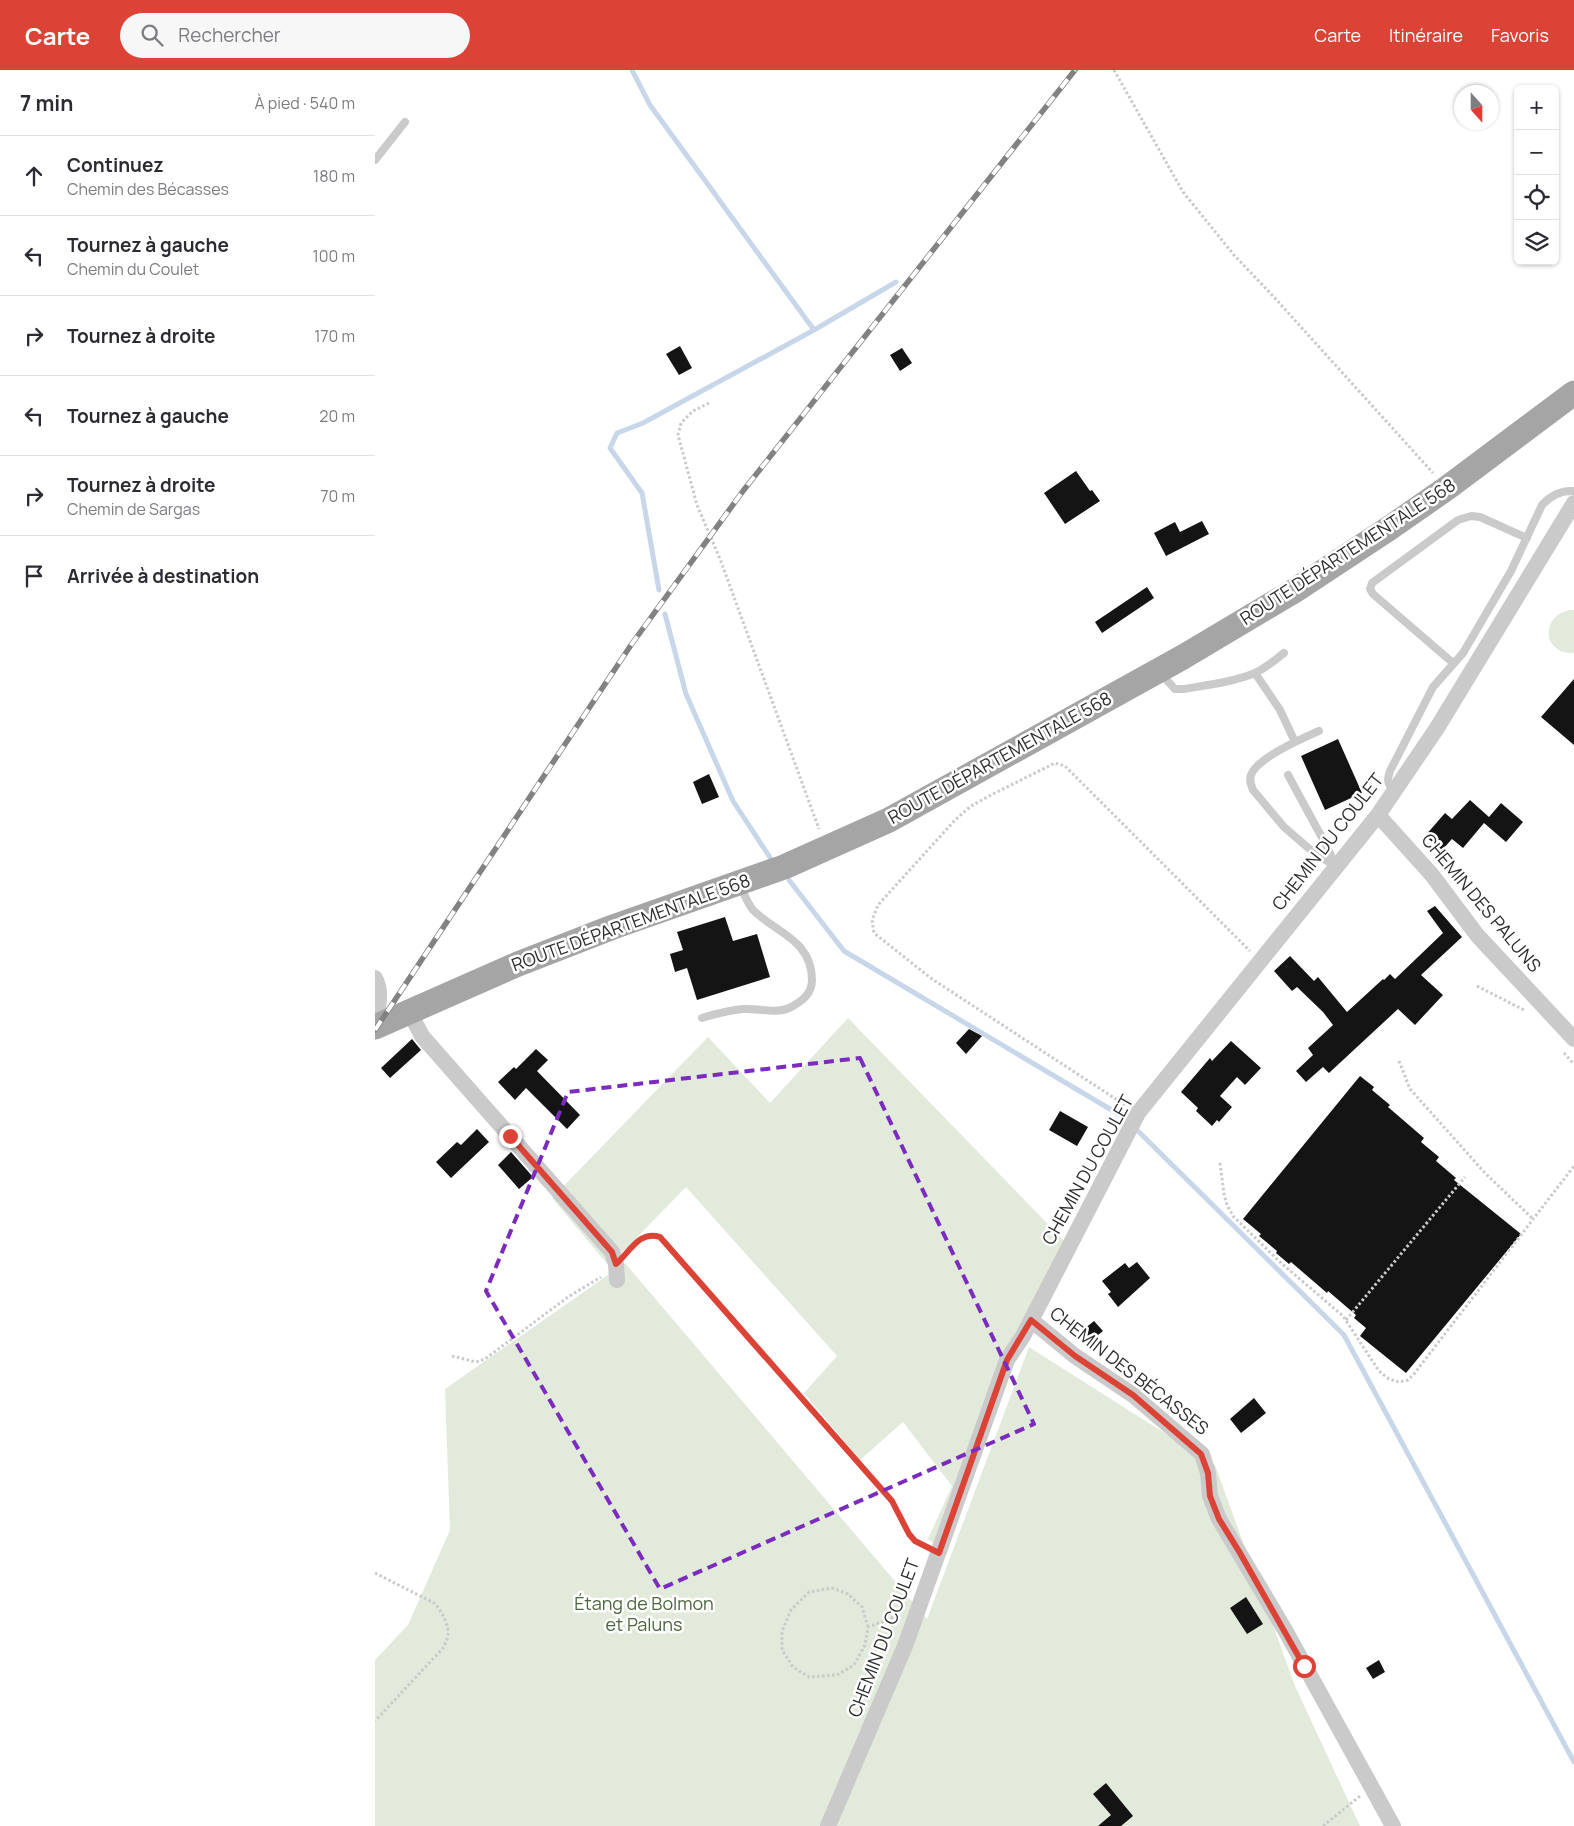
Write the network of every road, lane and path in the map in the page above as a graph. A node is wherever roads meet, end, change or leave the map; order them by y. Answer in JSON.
{"nodes":[{"id":1,"x":1114,"y":70,"type":"edge"},
{"id":2,"x":405,"y":122,"type":"dead end"},
{"id":3,"x":375,"y":160,"type":"edge"},
{"id":4,"x":1574,"y":393,"type":"edge"},
{"id":5,"x":709,"y":403,"type":"dead end"},
{"id":6,"x":1447,"y":488,"type":"junction"},
{"id":7,"x":1574,"y":491,"type":"edge"},
{"id":8,"x":1574,"y":503,"type":"edge"},
{"id":9,"x":1527,"y":538,"type":"junction"},
{"id":10,"x":1284,"y":653,"type":"dead end"},
{"id":11,"x":1453,"y":663,"type":"junction"},
{"id":12,"x":1158,"y":671,"type":"junction"},
{"id":13,"x":1255,"y":673,"type":"junction"},
{"id":14,"x":1319,"y":731,"type":"dead end"},
{"id":15,"x":1295,"y":742,"type":"junction"},
{"id":16,"x":1288,"y":775,"type":"dead end"},
{"id":17,"x":1394,"y":791,"type":"junction"},
{"id":18,"x":1378,"y":815,"type":"junction"},
{"id":19,"x":827,"y":849,"type":"junction"},
{"id":20,"x":1336,"y":868,"type":"junction"},
{"id":21,"x":741,"y":884,"type":"junction"},
{"id":22,"x":1260,"y":962,"type":"junction"},
{"id":23,"x":375,"y":978,"type":"edge"},
{"id":24,"x":1477,"y":986,"type":"dead end"},
{"id":25,"x":410,"y":1012,"type":"junction"},
{"id":26,"x":1530,"y":1016,"type":"dead end"},
{"id":27,"x":702,"y":1018,"type":"dead end"},
{"id":28,"x":376,"y":1027,"type":"edge"},
{"id":29,"x":1574,"y":1039,"type":"edge"},
{"id":30,"x":1561,"y":1050,"type":"dead end"},
{"id":31,"x":1399,"y":1062,"type":"dead end"},
{"id":32,"x":1574,"y":1064,"type":"edge"},
{"id":33,"x":1138,"y":1113,"type":"junction"},
{"id":34,"x":1220,"y":1163,"type":"dead end"},
{"id":35,"x":1574,"y":1166,"type":"edge"},
{"id":36,"x":1465,"y":1177,"type":"dead end"},
{"id":37,"x":1533,"y":1219,"type":"junction"},
{"id":38,"x":616,"y":1272,"type":"junction"},
{"id":39,"x":1031,"y":1320,"type":"junction"},
{"id":40,"x":1346,"y":1320,"type":"junction"},
{"id":41,"x":452,"y":1356,"type":"dead end"},
{"id":42,"x":939,"y":1553,"type":"junction"},
{"id":43,"x":375,"y":1572,"type":"edge"},
{"id":44,"x":920,"y":1605,"type":"junction"},
{"id":45,"x":868,"y":1627,"type":"junction"},
{"id":46,"x":375,"y":1721,"type":"edge"},
{"id":47,"x":1370,"y":1784,"type":"junction"},
{"id":48,"x":828,"y":1826,"type":"edge"},
{"id":49,"x":1323,"y":1826,"type":"edge"},
{"id":50,"x":1393,"y":1826,"type":"edge"}],
"edges":[{"from":1,"to":6,"type":"path"},
{"from":2,"to":3,"type":"lane"},
{"from":4,"to":6,"type":"main road","name":"ROUTE DÉPARTEMENTALE 568"},
{"from":5,"to":19,"type":"path"},
{"from":6,"to":12,"type":"main road","name":"ROUTE DÉPARTEMENTALE 568"},
{"from":7,"to":9,"type":"lane"},
{"from":8,"to":17,"type":"street","name":"CHEMIN DU COULET"},
{"from":9,"to":11,"type":"lane"},
{"from":9,"to":11,"type":"lane"},
{"from":10,"to":13,"type":"lane"},
{"from":11,"to":17,"type":"lane"},
{"from":12,"to":13,"type":"lane"},
{"from":12,"to":19,"type":"main road","name":"ROUTE DÉPARTEMENTALE 568"},
{"from":13,"to":15,"type":"lane"},
{"from":14,"to":15,"type":"lane"},
{"from":15,"to":20,"type":"lane"},
{"from":16,"to":20,"type":"lane"},
{"from":17,"to":18,"type":"street","name":"CHEMIN DU COULET"},
{"from":18,"to":20,"type":"street","name":"CHEMIN DU COULET"},
{"from":18,"to":29,"type":"street","name":"CHEMIN DES PALUNS"},
{"from":19,"to":21,"type":"main road","name":"ROUTE DÉPARTEMENTALE 568"},
{"from":20,"to":22,"type":"street","name":"CHEMIN DU COULET"},
{"from":21,"to":25,"type":"main road","name":"ROUTE DÉPARTEMENTALE 568"},
{"from":21,"to":27,"type":"lane"},
{"from":22,"to":33,"type":"street","name":"CHEMIN DU COULET"},
{"from":22,"to":33,"type":"path"},
{"from":23,"to":28,"type":"street"},
{"from":24,"to":26,"type":"path"},
{"from":25,"to":28,"type":"main road","name":"ROUTE DÉPARTEMENTALE 568"},
{"from":25,"to":38,"type":"street"},
{"from":30,"to":32,"type":"path"},
{"from":31,"to":37,"type":"path"},
{"from":33,"to":39,"type":"street","name":"CHEMIN DU COULET"},
{"from":34,"to":40,"type":"path"},
{"from":35,"to":37,"type":"path"},
{"from":36,"to":40,"type":"path"},
{"from":37,"to":40,"type":"path"},
{"from":38,"to":41,"type":"path"},
{"from":38,"to":42,"type":"path"},
{"from":39,"to":42,"type":"street","name":"CHEMIN DU COULET"},
{"from":39,"to":47,"type":"street","name":"CHEMIN DES BÉCASSES"},
{"from":42,"to":44,"type":"street","name":"CHEMIN DU COULET"},
{"from":43,"to":46,"type":"path"},
{"from":44,"to":45,"type":"path"},
{"from":44,"to":48,"type":"street","name":"CHEMIN DU COULET"},
{"from":45,"to":45,"type":"path"},
{"from":47,"to":49,"type":"path"},
{"from":47,"to":50,"type":"street","name":"CHEMIN DES BÉCASSES"}]}
